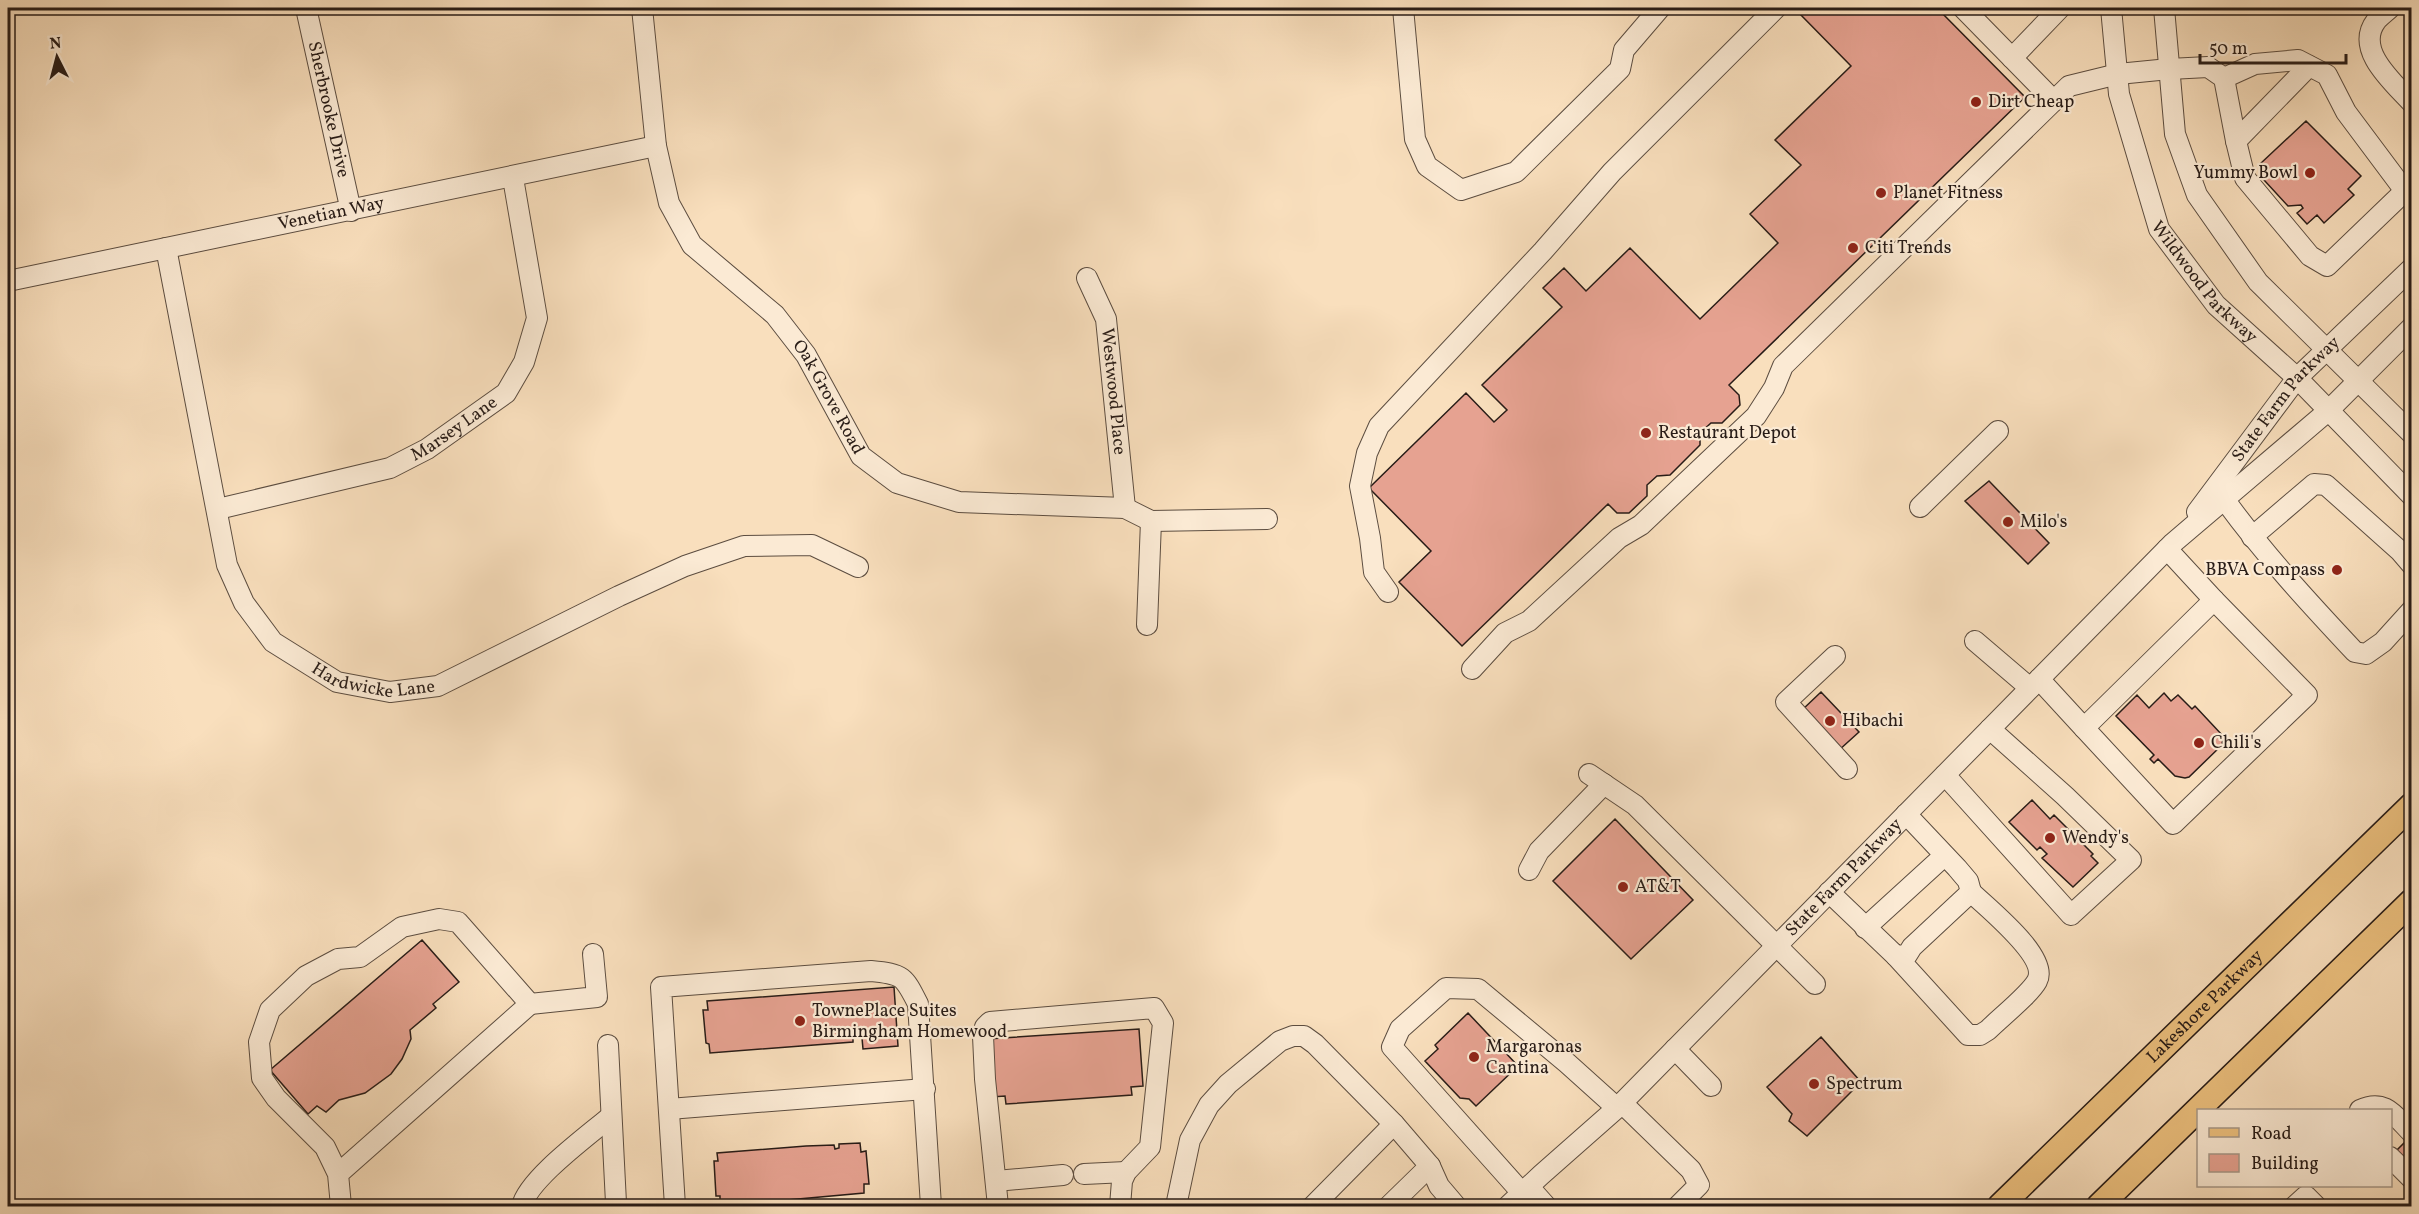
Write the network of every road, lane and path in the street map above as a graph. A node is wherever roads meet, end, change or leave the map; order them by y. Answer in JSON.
{"nodes":[{"id":1,"x":306,"y":8,"type":"edge"},
{"id":2,"x":642,"y":8,"type":"edge"},
{"id":3,"x":1403,"y":8,"type":"edge"},
{"id":4,"x":1660,"y":8,"type":"edge"},
{"id":5,"x":1776,"y":8,"type":"edge"},
{"id":6,"x":1962,"y":8,"type":"edge"},
{"id":7,"x":2111,"y":8,"type":"edge"},
{"id":8,"x":2163,"y":8,"type":"edge"},
{"id":9,"x":2390,"y":8,"type":"edge"},
{"id":10,"x":2050,"y":11,"type":"edge"},
{"id":11,"x":2012,"y":58,"type":"junction"},
{"id":12,"x":2309,"y":66,"type":"junction"},
{"id":13,"x":2169,"y":69,"type":"junction"},
{"id":14,"x":2118,"y":74,"type":"junction"},
{"id":15,"x":2224,"y":78,"type":"junction"},
{"id":16,"x":2054,"y":101,"type":"junction"},
{"id":17,"x":2412,"y":103,"type":"edge"},
{"id":18,"x":2236,"y":141,"type":"junction"},
{"id":19,"x":656,"y":146,"type":"junction"},
{"id":20,"x":513,"y":178,"type":"junction"},
{"id":21,"x":2408,"y":194,"type":"edge"},
{"id":22,"x":351,"y":211,"type":"junction"},
{"id":23,"x":166,"y":248,"type":"junction"},
{"id":24,"x":2412,"y":268,"type":"edge"},
{"id":25,"x":1087,"y":278,"type":"dead end"},
{"id":26,"x":8,"y":281,"type":"edge"},
{"id":27,"x":2412,"y":327,"type":"edge"},
{"id":28,"x":2326,"y":348,"type":"junction"},
{"id":29,"x":2297,"y":378,"type":"junction"},
{"id":30,"x":2357,"y":381,"type":"junction"},
{"id":31,"x":2328,"y":411,"type":"junction"},
{"id":32,"x":1998,"y":431,"type":"dead end"},
{"id":33,"x":2412,"y":434,"type":"edge"},
{"id":34,"x":2412,"y":496,"type":"edge"},
{"id":35,"x":2224,"y":499,"type":"junction"},
{"id":36,"x":1920,"y":507,"type":"dead end"},
{"id":37,"x":1125,"y":508,"type":"junction"},
{"id":38,"x":218,"y":509,"type":"junction"},
{"id":39,"x":1267,"y":519,"type":"dead end"},
{"id":40,"x":1151,"y":521,"type":"junction"},
{"id":41,"x":2252,"y":537,"type":"junction"},
{"id":42,"x":2170,"y":546,"type":"junction"},
{"id":43,"x":2412,"y":565,"type":"edge"},
{"id":44,"x":858,"y":567,"type":"dead end"},
{"id":45,"x":1388,"y":592,"type":"dead end"},
{"id":46,"x":2214,"y":600,"type":"junction"},
{"id":47,"x":2412,"y":610,"type":"edge"},
{"id":48,"x":1147,"y":625,"type":"dead end"},
{"id":49,"x":1975,"y":641,"type":"dead end"},
{"id":50,"x":1835,"y":656,"type":"dead end"},
{"id":51,"x":1472,"y":669,"type":"dead end"},
{"id":52,"x":2034,"y":684,"type":"junction"},
{"id":53,"x":2084,"y":728,"type":"junction"},
{"id":54,"x":1990,"y":729,"type":"junction"},
{"id":55,"x":1847,"y":768,"type":"dead end"},
{"id":56,"x":1945,"y":775,"type":"junction"},
{"id":57,"x":2412,"y":805,"type":"edge"},
{"id":58,"x":1906,"y":814,"type":"junction"},
{"id":59,"x":1944,"y":856,"type":"junction"},
{"id":60,"x":1529,"y":870,"type":"dead end"},
{"id":61,"x":1829,"y":892,"type":"junction"},
{"id":62,"x":1971,"y":892,"type":"junction"},
{"id":63,"x":2412,"y":901,"type":"edge"},
{"id":64,"x":1865,"y":928,"type":"junction"},
{"id":65,"x":1777,"y":945,"type":"junction"},
{"id":66,"x":592,"y":954,"type":"dead end"},
{"id":67,"x":1896,"y":956,"type":"junction"},
{"id":68,"x":1815,"y":984,"type":"dead end"},
{"id":69,"x":530,"y":1004,"type":"junction"},
{"id":70,"x":608,"y":1045,"type":"dead end"},
{"id":71,"x":1675,"y":1049,"type":"junction"},
{"id":72,"x":1710,"y":1086,"type":"dead end"},
{"id":73,"x":926,"y":1089,"type":"junction"},
{"id":74,"x":1619,"y":1106,"type":"junction"},
{"id":75,"x":669,"y":1109,"type":"junction"},
{"id":76,"x":2199,"y":1109,"type":"edge"},
{"id":77,"x":2364,"y":1109,"type":"edge"},
{"id":78,"x":2387,"y":1109,"type":"edge"},
{"id":79,"x":2197,"y":1111,"type":"edge"},
{"id":80,"x":2392,"y":1112,"type":"edge"},
{"id":81,"x":611,"y":1116,"type":"junction"},
{"id":82,"x":1394,"y":1124,"type":"junction"},
{"id":83,"x":2412,"y":1133,"type":"edge"},
{"id":84,"x":2392,"y":1158,"type":"edge"},
{"id":85,"x":1431,"y":1166,"type":"junction"},
{"id":86,"x":1126,"y":1172,"type":"junction"},
{"id":87,"x":338,"y":1174,"type":"junction"},
{"id":88,"x":1084,"y":1174,"type":"dead end"},
{"id":89,"x":1063,"y":1176,"type":"dead end"},
{"id":90,"x":2412,"y":1179,"type":"edge"},
{"id":91,"x":996,"y":1181,"type":"junction"},
{"id":92,"x":1520,"y":1196,"type":"edge"},
{"id":93,"x":341,"y":1206,"type":"edge"},
{"id":94,"x":522,"y":1206,"type":"edge"},
{"id":95,"x":614,"y":1206,"type":"edge"},
{"id":96,"x":675,"y":1206,"type":"edge"},
{"id":97,"x":932,"y":1206,"type":"edge"},
{"id":98,"x":998,"y":1206,"type":"edge"},
{"id":99,"x":1120,"y":1206,"type":"edge"},
{"id":100,"x":1176,"y":1206,"type":"edge"},
{"id":101,"x":1313,"y":1206,"type":"edge"},
{"id":102,"x":1389,"y":1206,"type":"edge"},
{"id":103,"x":1456,"y":1206,"type":"edge"},
{"id":104,"x":1546,"y":1206,"type":"edge"},
{"id":105,"x":1678,"y":1206,"type":"edge"},
{"id":106,"x":2000,"y":1206,"type":"edge"},
{"id":107,"x":2099,"y":1206,"type":"edge"},
{"id":108,"x":2295,"y":1206,"type":"edge"},
{"id":109,"x":2316,"y":1206,"type":"edge"}],
"edges":[{"from":1,"to":22,"type":"street","name":"Sherbrooke Drive"},
{"from":2,"to":19,"type":"street","name":"Oak Grove Road"},
{"from":3,"to":4,"type":"street"},
{"from":5,"to":45,"type":"street"},
{"from":6,"to":11,"type":"street"},
{"from":7,"to":14,"type":"street","name":"Wildwood Parkway"},
{"from":8,"to":13,"type":"street","name":"Wildwood Parkway"},
{"from":9,"to":17,"type":"street"},
{"from":10,"to":11,"type":"street"},
{"from":11,"to":16,"type":"street"},
{"from":12,"to":15,"type":"street"},
{"from":12,"to":18,"type":"street"},
{"from":12,"to":21,"type":"street"},
{"from":13,"to":14,"type":"street"},
{"from":13,"to":15,"type":"street"},
{"from":13,"to":28,"type":"street","name":"Wildwood Parkway"},
{"from":14,"to":16,"type":"street"},
{"from":14,"to":29,"type":"street","name":"Wildwood Parkway"},
{"from":15,"to":18,"type":"street"},
{"from":16,"to":51,"type":"street"},
{"from":18,"to":21,"type":"street"},
{"from":19,"to":20,"type":"street","name":"Venetian Way"},
{"from":19,"to":37,"type":"street","name":"Oak Grove Road"},
{"from":20,"to":22,"type":"street","name":"Venetian Way"},
{"from":20,"to":38,"type":"street","name":"Marsey Lane"},
{"from":22,"to":23,"type":"street","name":"Venetian Way"},
{"from":23,"to":26,"type":"street","name":"Venetian Way"},
{"from":23,"to":38,"type":"street","name":"Hardwicke Lane"},
{"from":24,"to":28,"type":"street","name":"State Farm Parkway"},
{"from":25,"to":37,"type":"street","name":"Westwood Place"},
{"from":27,"to":30,"type":"street","name":"State Farm Parkway"},
{"from":28,"to":29,"type":"street","name":"State Farm Parkway"},
{"from":28,"to":30,"type":"street","name":"Wildwood Parkway"},
{"from":29,"to":31,"type":"street","name":"Wildwood Parkway"},
{"from":29,"to":42,"type":"street","name":"State Farm Parkway"},
{"from":30,"to":31,"type":"street","name":"State Farm Parkway"},
{"from":30,"to":33,"type":"street","name":"Wildwood Parkway"},
{"from":31,"to":34,"type":"street","name":"Wildwood Parkway"},
{"from":31,"to":35,"type":"street","name":"State Farm Parkway"},
{"from":32,"to":36,"type":"street"},
{"from":35,"to":41,"type":"street"},
{"from":35,"to":42,"type":"street","name":"State Farm Parkway"},
{"from":37,"to":40,"type":"street","name":"Oak Grove Road"},
{"from":38,"to":44,"type":"street","name":"Hardwicke Lane"},
{"from":39,"to":40,"type":"street","name":"Oak Grove Road"},
{"from":40,"to":48,"type":"street"},
{"from":41,"to":43,"type":"street"},
{"from":41,"to":47,"type":"street"},
{"from":42,"to":46,"type":"street"},
{"from":42,"to":52,"type":"street","name":"State Farm Parkway"},
{"from":46,"to":53,"type":"street"},
{"from":46,"to":53,"type":"street"},
{"from":49,"to":52,"type":"street"},
{"from":50,"to":55,"type":"street"},
{"from":52,"to":53,"type":"street"},
{"from":52,"to":54,"type":"street","name":"State Farm Parkway"},
{"from":54,"to":56,"type":"street","name":"State Farm Parkway"},
{"from":54,"to":56,"type":"street"},
{"from":56,"to":58,"type":"street","name":"State Farm Parkway"},
{"from":57,"to":106,"type":"main road","name":"Lakeshore Parkway"},
{"from":58,"to":59,"type":"street"},
{"from":58,"to":61,"type":"street","name":"State Farm Parkway"},
{"from":59,"to":62,"type":"street"},
{"from":59,"to":64,"type":"street"},
{"from":60,"to":65,"type":"street"},
{"from":61,"to":64,"type":"street"},
{"from":61,"to":65,"type":"street","name":"State Farm Parkway"},
{"from":62,"to":67,"type":"street"},
{"from":62,"to":67,"type":"street"},
{"from":63,"to":76,"type":"main road"},
{"from":64,"to":67,"type":"street"},
{"from":65,"to":68,"type":"street"},
{"from":65,"to":71,"type":"street","name":"State Farm Parkway"},
{"from":66,"to":69,"type":"street"},
{"from":69,"to":87,"type":"street"},
{"from":69,"to":87,"type":"street"},
{"from":70,"to":81,"type":"street"},
{"from":71,"to":72,"type":"street"},
{"from":71,"to":74,"type":"street","name":"State Farm Parkway"},
{"from":73,"to":75,"type":"street"},
{"from":73,"to":75,"type":"street"},
{"from":73,"to":97,"type":"street"},
{"from":74,"to":92,"type":"street","name":"State Farm Parkway"},
{"from":74,"to":92,"type":"street"},
{"from":74,"to":105,"type":"street"},
{"from":75,"to":96,"type":"street"},
{"from":77,"to":78,"type":"street"},
{"from":79,"to":107,"type":"main road"},
{"from":80,"to":83,"type":"street"},
{"from":81,"to":94,"type":"street"},
{"from":81,"to":95,"type":"street"},
{"from":82,"to":85,"type":"street"},
{"from":82,"to":100,"type":"street"},
{"from":82,"to":101,"type":"street"},
{"from":84,"to":90,"type":"street"},
{"from":85,"to":102,"type":"street"},
{"from":85,"to":103,"type":"street"},
{"from":86,"to":88,"type":"street"},
{"from":86,"to":91,"type":"street"},
{"from":86,"to":99,"type":"street"},
{"from":87,"to":93,"type":"street"},
{"from":89,"to":91,"type":"street"},
{"from":91,"to":98,"type":"street"},
{"from":92,"to":104,"type":"street"},
{"from":108,"to":109,"type":"street"}]}
